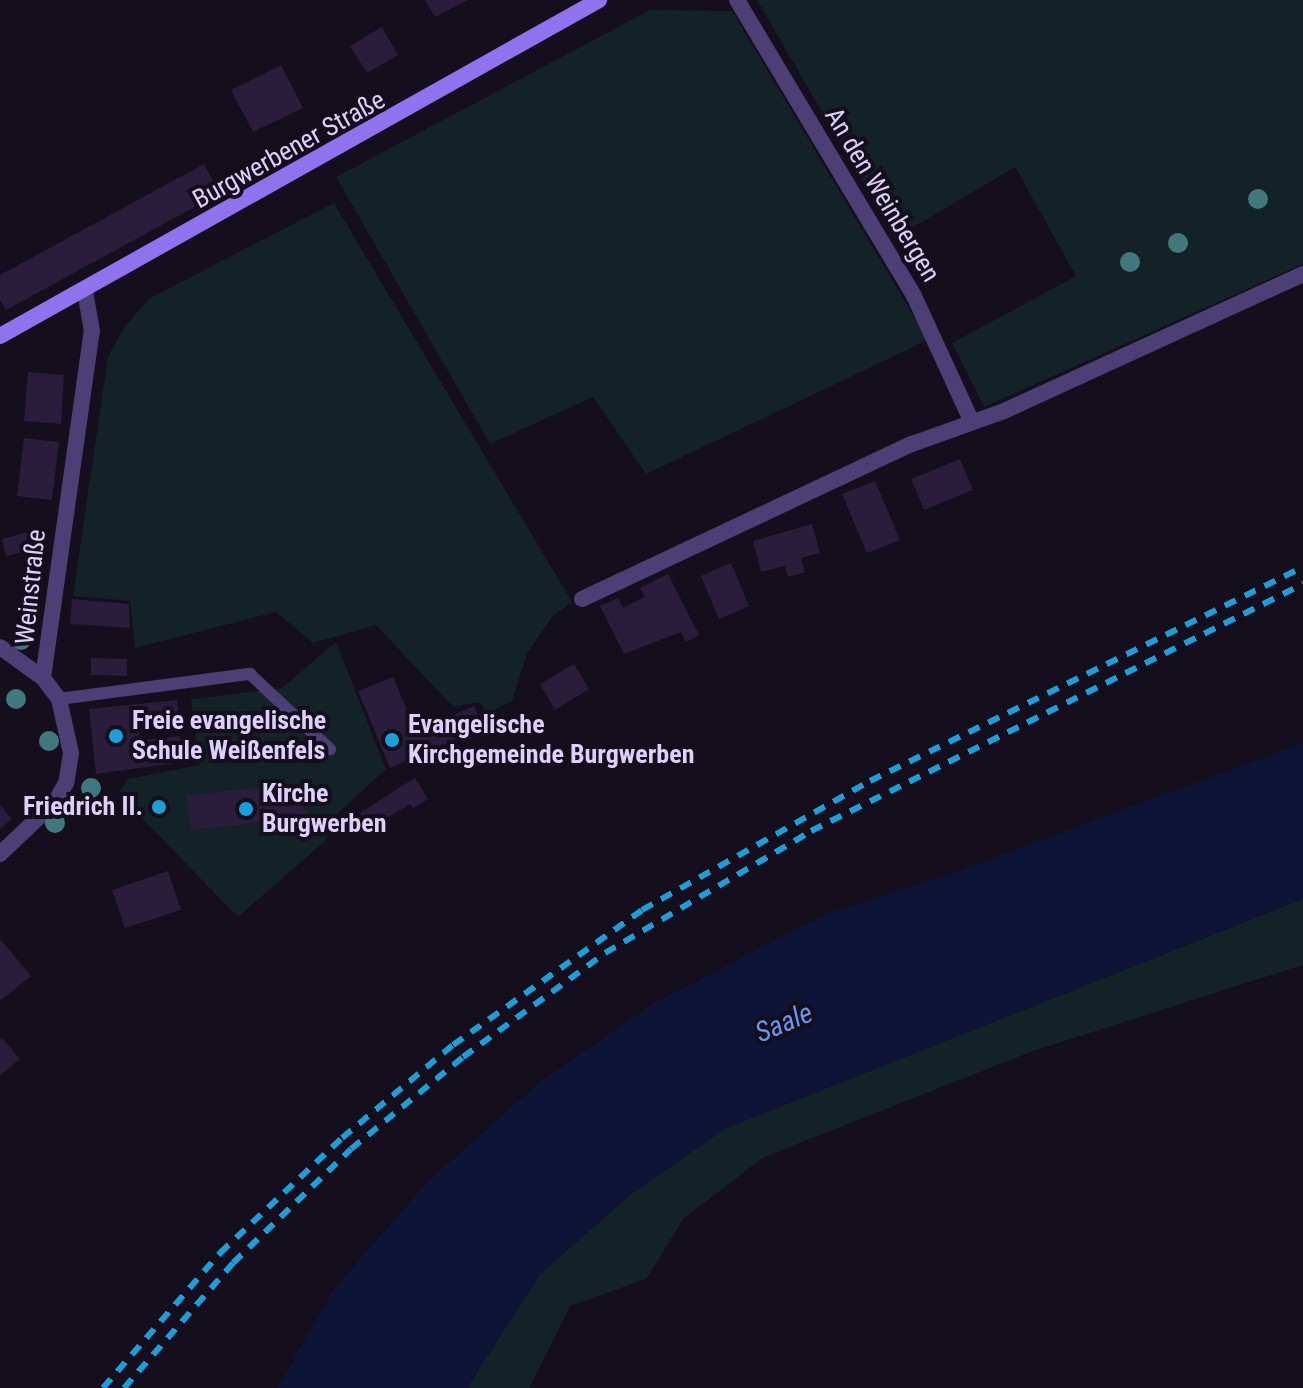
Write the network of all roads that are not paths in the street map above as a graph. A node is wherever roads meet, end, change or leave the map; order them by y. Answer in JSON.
{"nodes":[{"id":1,"x":599,"y":0,"type":"edge"},
{"id":2,"x":737,"y":0,"type":"edge"},
{"id":3,"x":1303,"y":274,"type":"edge"},
{"id":4,"x":85,"y":293,"type":"junction"},
{"id":5,"x":0,"y":336,"type":"edge"},
{"id":6,"x":972,"y":422,"type":"junction"},
{"id":7,"x":582,"y":599,"type":"dead end"},
{"id":8,"x":0,"y":647,"type":"edge"},
{"id":9,"x":43,"y":678,"type":"junction"},
{"id":10,"x":59,"y":699,"type":"junction"},
{"id":11,"x":330,"y":749,"type":"dead end"},
{"id":12,"x":0,"y":854,"type":"edge"}],
"edges":[{"from":1,"to":4,"type":"main road","name":"Burgwerbener Straße"},
{"from":2,"to":6,"type":"street","name":"An den Weinbergen"},
{"from":3,"to":6,"type":"street"},
{"from":4,"to":5,"type":"main road","name":"Burgwerbener Straße"},
{"from":4,"to":9,"type":"street","name":"Weinstraße"},
{"from":6,"to":7,"type":"street"},
{"from":8,"to":9,"type":"street"},
{"from":9,"to":10,"type":"street","name":"Weinstraße"},
{"from":10,"to":11,"type":"lane"},
{"from":10,"to":12,"type":"street","name":"Weinstraße"}]}
